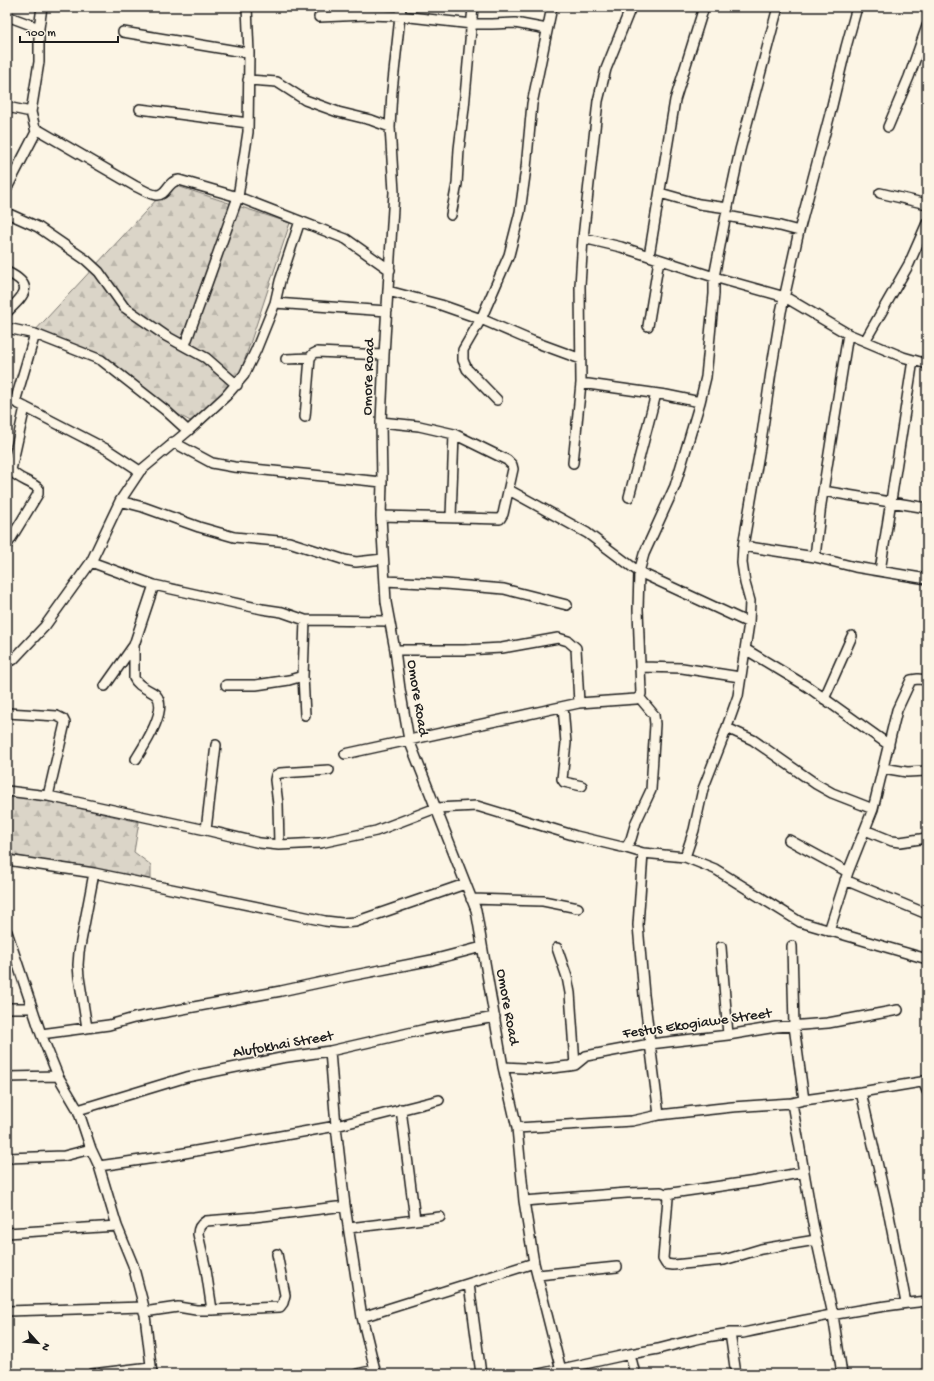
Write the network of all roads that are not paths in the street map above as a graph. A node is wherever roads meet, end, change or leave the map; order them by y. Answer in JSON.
{"nodes":[{"id":1,"x":42,"y":7,"type":"edge"},
{"id":2,"x":247,"y":7,"type":"edge"},
{"id":3,"x":473,"y":7,"type":"edge"},
{"id":4,"x":552,"y":7,"type":"edge"},
{"id":5,"x":631,"y":7,"type":"edge"},
{"id":6,"x":704,"y":7,"type":"edge"},
{"id":7,"x":778,"y":7,"type":"edge"},
{"id":8,"x":857,"y":7,"type":"edge"},
{"id":9,"x":401,"y":11,"type":"edge"},
{"id":10,"x":7,"y":16,"type":"edge"},
{"id":11,"x":319,"y":17,"type":"dead end"},
{"id":12,"x":472,"y":24,"type":"junction"},
{"id":13,"x":927,"y":26,"type":"edge"},
{"id":14,"x":39,"y":28,"type":"junction"},
{"id":15,"x":547,"y":29,"type":"junction"},
{"id":16,"x":123,"y":32,"type":"dead end"},
{"id":17,"x":249,"y":52,"type":"junction"},
{"id":18,"x":248,"y":80,"type":"junction"},
{"id":19,"x":7,"y":107,"type":"edge"},
{"id":20,"x":140,"y":109,"type":"dead end"},
{"id":21,"x":31,"y":112,"type":"junction"},
{"id":22,"x":248,"y":123,"type":"junction"},
{"id":23,"x":390,"y":127,"type":"junction"},
{"id":24,"x":888,"y":127,"type":"dead end"},
{"id":25,"x":35,"y":128,"type":"junction"},
{"id":26,"x":7,"y":188,"type":"edge"},
{"id":27,"x":660,"y":193,"type":"junction"},
{"id":28,"x":880,"y":193,"type":"dead end"},
{"id":29,"x":238,"y":197,"type":"junction"},
{"id":30,"x":927,"y":204,"type":"edge"},
{"id":31,"x":727,"y":212,"type":"junction"},
{"id":32,"x":7,"y":213,"type":"edge"},
{"id":33,"x":451,"y":215,"type":"dead end"},
{"id":34,"x":300,"y":221,"type":"junction"},
{"id":35,"x":927,"y":223,"type":"edge"},
{"id":36,"x":800,"y":231,"type":"junction"},
{"id":37,"x":583,"y":238,"type":"junction"},
{"id":38,"x":649,"y":256,"type":"junction"},
{"id":39,"x":659,"y":260,"type":"junction"},
{"id":40,"x":390,"y":270,"type":"junction"},
{"id":41,"x":7,"y":272,"type":"edge"},
{"id":42,"x":714,"y":277,"type":"junction"},
{"id":43,"x":388,"y":292,"type":"junction"},
{"id":44,"x":785,"y":297,"type":"junction"},
{"id":45,"x":274,"y":303,"type":"junction"},
{"id":46,"x":386,"y":311,"type":"junction"},
{"id":47,"x":7,"y":312,"type":"edge"},
{"id":48,"x":480,"y":319,"type":"junction"},
{"id":49,"x":648,"y":326,"type":"dead end"},
{"id":50,"x":7,"y":328,"type":"edge"},
{"id":51,"x":35,"y":334,"type":"junction"},
{"id":52,"x":848,"y":334,"type":"junction"},
{"id":53,"x":865,"y":341,"type":"junction"},
{"id":54,"x":185,"y":345,"type":"junction"},
{"id":55,"x":384,"y":355,"type":"junction"},
{"id":56,"x":310,"y":358,"type":"junction"},
{"id":57,"x":286,"y":359,"type":"dead end"},
{"id":58,"x":581,"y":359,"type":"junction"},
{"id":59,"x":913,"y":360,"type":"junction"},
{"id":60,"x":927,"y":364,"type":"edge"},
{"id":61,"x":581,"y":383,"type":"junction"},
{"id":62,"x":237,"y":385,"type":"junction"},
{"id":63,"x":656,"y":394,"type":"junction"},
{"id":64,"x":11,"y":400,"type":"edge"},
{"id":65,"x":497,"y":400,"type":"dead end"},
{"id":66,"x":700,"y":402,"type":"junction"},
{"id":67,"x":25,"y":407,"type":"junction"},
{"id":68,"x":305,"y":417,"type":"dead end"},
{"id":69,"x":381,"y":422,"type":"junction"},
{"id":70,"x":188,"y":431,"type":"junction"},
{"id":71,"x":454,"y":434,"type":"junction"},
{"id":72,"x":173,"y":442,"type":"junction"},
{"id":73,"x":573,"y":463,"type":"dead end"},
{"id":74,"x":140,"y":470,"type":"junction"},
{"id":75,"x":382,"y":482,"type":"junction"},
{"id":76,"x":509,"y":490,"type":"junction"},
{"id":77,"x":823,"y":491,"type":"junction"},
{"id":78,"x":629,"y":497,"type":"dead end"},
{"id":79,"x":120,"y":501,"type":"junction"},
{"id":80,"x":891,"y":502,"type":"junction"},
{"id":81,"x":927,"y":508,"type":"edge"},
{"id":82,"x":381,"y":516,"type":"junction"},
{"id":83,"x":451,"y":517,"type":"junction"},
{"id":84,"x":7,"y":545,"type":"edge"},
{"id":85,"x":743,"y":546,"type":"junction"},
{"id":86,"x":815,"y":557,"type":"junction"},
{"id":87,"x":383,"y":559,"type":"junction"},
{"id":88,"x":91,"y":562,"type":"junction"},
{"id":89,"x":880,"y":571,"type":"junction"},
{"id":90,"x":639,"y":572,"type":"junction"},
{"id":91,"x":927,"y":580,"type":"edge"},
{"id":92,"x":385,"y":581,"type":"junction"},
{"id":93,"x":154,"y":585,"type":"junction"},
{"id":94,"x":567,"y":605,"type":"dead end"},
{"id":95,"x":305,"y":620,"type":"junction"},
{"id":96,"x":389,"y":621,"type":"junction"},
{"id":97,"x":749,"y":623,"type":"junction"},
{"id":98,"x":852,"y":636,"type":"dead end"},
{"id":99,"x":134,"y":646,"type":"junction"},
{"id":100,"x":746,"y":649,"type":"junction"},
{"id":101,"x":395,"y":650,"type":"junction"},
{"id":102,"x":7,"y":660,"type":"edge"},
{"id":103,"x":641,"y":667,"type":"junction"},
{"id":104,"x":303,"y":676,"type":"junction"},
{"id":105,"x":740,"y":678,"type":"junction"},
{"id":106,"x":927,"y":680,"type":"edge"},
{"id":107,"x":226,"y":684,"type":"dead end"},
{"id":108,"x":105,"y":686,"type":"dead end"},
{"id":109,"x":640,"y":697,"type":"junction"},
{"id":110,"x":824,"y":699,"type":"junction"},
{"id":111,"x":580,"y":703,"type":"junction"},
{"id":112,"x":563,"y":707,"type":"junction"},
{"id":113,"x":7,"y":713,"type":"edge"},
{"id":114,"x":305,"y":715,"type":"dead end"},
{"id":115,"x":727,"y":728,"type":"junction"},
{"id":116,"x":409,"y":740,"type":"junction"},
{"id":117,"x":889,"y":744,"type":"junction"},
{"id":118,"x":216,"y":745,"type":"dead end"},
{"id":119,"x":345,"y":754,"type":"dead end"},
{"id":120,"x":136,"y":759,"type":"dead end"},
{"id":121,"x":883,"y":768,"type":"junction"},
{"id":122,"x":329,"y":770,"type":"dead end"},
{"id":123,"x":927,"y":770,"type":"edge"},
{"id":124,"x":582,"y":786,"type":"dead end"},
{"id":125,"x":7,"y":791,"type":"edge"},
{"id":126,"x":48,"y":796,"type":"junction"},
{"id":127,"x":436,"y":808,"type":"junction"},
{"id":128,"x":873,"y":809,"type":"junction"},
{"id":129,"x":206,"y":830,"type":"junction"},
{"id":130,"x":865,"y":830,"type":"junction"},
{"id":131,"x":927,"y":838,"type":"edge"},
{"id":132,"x":789,"y":840,"type":"dead end"},
{"id":133,"x":279,"y":845,"type":"junction"},
{"id":134,"x":626,"y":848,"type":"junction"},
{"id":135,"x":643,"y":852,"type":"junction"},
{"id":136,"x":685,"y":857,"type":"junction"},
{"id":137,"x":7,"y":860,"type":"edge"},
{"id":138,"x":94,"y":873,"type":"junction"},
{"id":139,"x":846,"y":876,"type":"junction"},
{"id":140,"x":465,"y":884,"type":"junction"},
{"id":141,"x":472,"y":899,"type":"junction"},
{"id":142,"x":578,"y":908,"type":"dead end"},
{"id":143,"x":927,"y":914,"type":"edge"},
{"id":144,"x":829,"y":931,"type":"junction"},
{"id":145,"x":8,"y":935,"type":"edge"},
{"id":146,"x":792,"y":946,"type":"dead end"},
{"id":147,"x":482,"y":947,"type":"junction"},
{"id":148,"x":721,"y":947,"type":"dead end"},
{"id":149,"x":557,"y":948,"type":"dead end"},
{"id":150,"x":927,"y":959,"type":"edge"},
{"id":151,"x":7,"y":1008,"type":"edge"},
{"id":152,"x":32,"y":1008,"type":"junction"},
{"id":153,"x":898,"y":1010,"type":"dead end"},
{"id":154,"x":495,"y":1017,"type":"junction"},
{"id":155,"x":794,"y":1026,"type":"junction"},
{"id":156,"x":87,"y":1028,"type":"junction"},
{"id":157,"x":41,"y":1034,"type":"junction"},
{"id":158,"x":728,"y":1035,"type":"junction"},
{"id":159,"x":650,"y":1044,"type":"junction"},
{"id":160,"x":330,"y":1052,"type":"junction"},
{"id":161,"x":575,"y":1065,"type":"junction"},
{"id":162,"x":503,"y":1067,"type":"junction"},
{"id":163,"x":58,"y":1076,"type":"junction"},
{"id":164,"x":7,"y":1077,"type":"edge"},
{"id":165,"x":925,"y":1081,"type":"edge"},
{"id":166,"x":927,"y":1091,"type":"edge"},
{"id":167,"x":862,"y":1092,"type":"junction"},
{"id":168,"x":439,"y":1100,"type":"dead end"},
{"id":169,"x":804,"y":1100,"type":"junction"},
{"id":170,"x":792,"y":1103,"type":"junction"},
{"id":171,"x":78,"y":1110,"type":"junction"},
{"id":172,"x":401,"y":1110,"type":"junction"},
{"id":173,"x":659,"y":1115,"type":"junction"},
{"id":174,"x":336,"y":1126,"type":"junction"},
{"id":175,"x":517,"y":1128,"type":"junction"},
{"id":176,"x":91,"y":1149,"type":"junction"},
{"id":177,"x":7,"y":1158,"type":"edge"},
{"id":178,"x":100,"y":1166,"type":"junction"},
{"id":179,"x":804,"y":1172,"type":"junction"},
{"id":180,"x":665,"y":1194,"type":"junction"},
{"id":181,"x":524,"y":1201,"type":"junction"},
{"id":182,"x":345,"y":1206,"type":"junction"},
{"id":183,"x":440,"y":1217,"type":"dead end"},
{"id":184,"x":415,"y":1220,"type":"junction"},
{"id":185,"x":117,"y":1226,"type":"junction"},
{"id":186,"x":348,"y":1228,"type":"junction"},
{"id":187,"x":7,"y":1233,"type":"edge"},
{"id":188,"x":816,"y":1240,"type":"junction"},
{"id":189,"x":277,"y":1254,"type":"dead end"},
{"id":190,"x":534,"y":1263,"type":"junction"},
{"id":191,"x":617,"y":1267,"type":"dead end"},
{"id":192,"x":538,"y":1275,"type":"junction"},
{"id":193,"x":469,"y":1284,"type":"junction"},
{"id":194,"x":927,"y":1302,"type":"edge"},
{"id":195,"x":906,"y":1303,"type":"junction"},
{"id":196,"x":144,"y":1310,"type":"junction"},
{"id":197,"x":212,"y":1310,"type":"junction"},
{"id":198,"x":7,"y":1311,"type":"edge"},
{"id":199,"x":833,"y":1315,"type":"junction"},
{"id":200,"x":362,"y":1317,"type":"junction"},
{"id":201,"x":730,"y":1333,"type":"junction"},
{"id":202,"x":630,"y":1354,"type":"junction"},
{"id":203,"x":151,"y":1370,"type":"edge"},
{"id":204,"x":561,"y":1371,"type":"edge"},
{"id":205,"x":375,"y":1372,"type":"edge"},
{"id":206,"x":92,"y":1374,"type":"edge"},
{"id":207,"x":357,"y":1374,"type":"edge"},
{"id":208,"x":481,"y":1374,"type":"edge"},
{"id":209,"x":539,"y":1374,"type":"edge"},
{"id":210,"x":635,"y":1374,"type":"edge"},
{"id":211,"x":736,"y":1374,"type":"edge"},
{"id":212,"x":842,"y":1374,"type":"edge"}],
"edges":[{"from":1,"to":14,"type":"street"},
{"from":2,"to":17,"type":"street"},
{"from":3,"to":12,"type":"street"},
{"from":4,"to":15,"type":"street"},
{"from":5,"to":37,"type":"street"},
{"from":6,"to":27,"type":"street"},
{"from":7,"to":31,"type":"street"},
{"from":8,"to":36,"type":"street"},
{"from":9,"to":11,"type":"street"},
{"from":9,"to":12,"type":"street"},
{"from":9,"to":23,"type":"street","name":"Omore Road"},
{"from":10,"to":14,"type":"street"},
{"from":12,"to":15,"type":"street"},
{"from":12,"to":33,"type":"street"},
{"from":13,"to":24,"type":"street"},
{"from":14,"to":21,"type":"street"},
{"from":15,"to":48,"type":"street"},
{"from":16,"to":17,"type":"street"},
{"from":17,"to":18,"type":"street"},
{"from":18,"to":22,"type":"street"},
{"from":18,"to":23,"type":"street"},
{"from":19,"to":21,"type":"street"},
{"from":20,"to":22,"type":"street"},
{"from":21,"to":25,"type":"street"},
{"from":22,"to":29,"type":"street"},
{"from":23,"to":40,"type":"street","name":"Omore Road"},
{"from":25,"to":26,"type":"street"},
{"from":25,"to":29,"type":"street"},
{"from":27,"to":31,"type":"street"},
{"from":27,"to":38,"type":"street"},
{"from":28,"to":30,"type":"street"},
{"from":29,"to":34,"type":"street"},
{"from":29,"to":54,"type":"street"},
{"from":31,"to":36,"type":"street"},
{"from":31,"to":42,"type":"street"},
{"from":32,"to":54,"type":"street"},
{"from":34,"to":40,"type":"street"},
{"from":34,"to":45,"type":"street"},
{"from":35,"to":53,"type":"street"},
{"from":36,"to":44,"type":"street"},
{"from":37,"to":38,"type":"street"},
{"from":37,"to":58,"type":"street"},
{"from":38,"to":39,"type":"street"},
{"from":39,"to":42,"type":"street"},
{"from":39,"to":49,"type":"street"},
{"from":40,"to":43,"type":"street","name":"Omore Road"},
{"from":41,"to":47,"type":"street"},
{"from":42,"to":44,"type":"street"},
{"from":42,"to":66,"type":"street"},
{"from":43,"to":46,"type":"street","name":"Omore Road"},
{"from":43,"to":48,"type":"street"},
{"from":44,"to":52,"type":"street"},
{"from":44,"to":85,"type":"street"},
{"from":45,"to":46,"type":"street"},
{"from":45,"to":62,"type":"street"},
{"from":46,"to":55,"type":"street","name":"Omore Road"},
{"from":48,"to":58,"type":"street"},
{"from":48,"to":65,"type":"street"},
{"from":50,"to":51,"type":"street"},
{"from":51,"to":64,"type":"street"},
{"from":51,"to":70,"type":"street"},
{"from":52,"to":53,"type":"street"},
{"from":52,"to":77,"type":"street"},
{"from":53,"to":59,"type":"street"},
{"from":54,"to":62,"type":"street"},
{"from":55,"to":56,"type":"street"},
{"from":55,"to":69,"type":"street","name":"Omore Road"},
{"from":56,"to":57,"type":"street"},
{"from":56,"to":68,"type":"street"},
{"from":58,"to":61,"type":"street"},
{"from":59,"to":60,"type":"street"},
{"from":59,"to":80,"type":"street"},
{"from":61,"to":63,"type":"street"},
{"from":61,"to":73,"type":"street"},
{"from":62,"to":70,"type":"street"},
{"from":63,"to":66,"type":"street"},
{"from":63,"to":78,"type":"street"},
{"from":64,"to":67,"type":"street"},
{"from":66,"to":90,"type":"street"},
{"from":67,"to":74,"type":"street"},
{"from":67,"to":84,"type":"street"},
{"from":69,"to":71,"type":"street"},
{"from":69,"to":75,"type":"street","name":"Omore Road"},
{"from":70,"to":72,"type":"street"},
{"from":71,"to":76,"type":"street"},
{"from":71,"to":83,"type":"street"},
{"from":72,"to":74,"type":"street"},
{"from":72,"to":75,"type":"street"},
{"from":74,"to":79,"type":"street"},
{"from":75,"to":82,"type":"street","name":"Omore Road"},
{"from":76,"to":83,"type":"street"},
{"from":76,"to":90,"type":"street"},
{"from":77,"to":80,"type":"street"},
{"from":77,"to":86,"type":"street"},
{"from":79,"to":87,"type":"street"},
{"from":79,"to":88,"type":"street"},
{"from":80,"to":81,"type":"street"},
{"from":80,"to":89,"type":"street"},
{"from":82,"to":83,"type":"street"},
{"from":82,"to":87,"type":"street","name":"Omore Road"},
{"from":85,"to":86,"type":"street"},
{"from":85,"to":97,"type":"street"},
{"from":86,"to":89,"type":"street"},
{"from":87,"to":92,"type":"street","name":"Omore Road"},
{"from":88,"to":93,"type":"street"},
{"from":88,"to":102,"type":"street"},
{"from":89,"to":91,"type":"street"},
{"from":90,"to":97,"type":"street"},
{"from":90,"to":103,"type":"street"},
{"from":92,"to":94,"type":"street"},
{"from":92,"to":96,"type":"street","name":"Omore Road"},
{"from":93,"to":95,"type":"street"},
{"from":93,"to":99,"type":"street"},
{"from":95,"to":96,"type":"street"},
{"from":95,"to":104,"type":"street"},
{"from":96,"to":101,"type":"street","name":"Omore Road"},
{"from":97,"to":100,"type":"street"},
{"from":98,"to":110,"type":"street"},
{"from":99,"to":108,"type":"street"},
{"from":99,"to":120,"type":"street"},
{"from":100,"to":105,"type":"street"},
{"from":100,"to":110,"type":"street"},
{"from":101,"to":111,"type":"street"},
{"from":101,"to":116,"type":"street","name":"Omore Road"},
{"from":103,"to":105,"type":"street"},
{"from":103,"to":109,"type":"street"},
{"from":104,"to":107,"type":"street"},
{"from":104,"to":114,"type":"street"},
{"from":105,"to":115,"type":"street"},
{"from":106,"to":117,"type":"street"},
{"from":109,"to":111,"type":"street"},
{"from":109,"to":134,"type":"street"},
{"from":110,"to":117,"type":"street"},
{"from":111,"to":112,"type":"street"},
{"from":112,"to":116,"type":"street"},
{"from":112,"to":124,"type":"street"},
{"from":113,"to":126,"type":"street"},
{"from":115,"to":128,"type":"street"},
{"from":115,"to":136,"type":"street"},
{"from":116,"to":119,"type":"street"},
{"from":116,"to":127,"type":"street","name":"Omore Road"},
{"from":117,"to":121,"type":"street"},
{"from":118,"to":129,"type":"street"},
{"from":121,"to":123,"type":"street"},
{"from":121,"to":128,"type":"street"},
{"from":122,"to":133,"type":"street"},
{"from":125,"to":126,"type":"street"},
{"from":126,"to":129,"type":"street"},
{"from":127,"to":133,"type":"street"},
{"from":127,"to":134,"type":"street"},
{"from":127,"to":140,"type":"street","name":"Omore Road"},
{"from":128,"to":130,"type":"street"},
{"from":129,"to":133,"type":"street"},
{"from":130,"to":131,"type":"street"},
{"from":130,"to":139,"type":"street"},
{"from":132,"to":139,"type":"street"},
{"from":134,"to":135,"type":"street"},
{"from":135,"to":136,"type":"street"},
{"from":135,"to":159,"type":"street"},
{"from":136,"to":144,"type":"street"},
{"from":137,"to":138,"type":"street"},
{"from":138,"to":140,"type":"street"},
{"from":138,"to":156,"type":"street"},
{"from":139,"to":143,"type":"street"},
{"from":139,"to":144,"type":"street"},
{"from":140,"to":141,"type":"street","name":"Omore Road"},
{"from":141,"to":142,"type":"street"},
{"from":141,"to":147,"type":"street","name":"Omore Road"},
{"from":144,"to":150,"type":"street"},
{"from":145,"to":152,"type":"street"},
{"from":146,"to":155,"type":"street"},
{"from":147,"to":154,"type":"street","name":"Omore Road"},
{"from":147,"to":156,"type":"street"},
{"from":148,"to":158,"type":"street"},
{"from":149,"to":161,"type":"street"},
{"from":151,"to":152,"type":"street"},
{"from":152,"to":157,"type":"street"},
{"from":153,"to":155,"type":"street","name":"Festus Ekogiawe Street"},
{"from":154,"to":160,"type":"street","name":"Alufokhai Street"},
{"from":154,"to":162,"type":"street","name":"Omore Road"},
{"from":155,"to":158,"type":"street","name":"Festus Ekogiawe Street"},
{"from":155,"to":169,"type":"street"},
{"from":156,"to":157,"type":"street"},
{"from":157,"to":163,"type":"street"},
{"from":158,"to":159,"type":"street","name":"Festus Ekogiawe Street"},
{"from":159,"to":161,"type":"street","name":"Festus Ekogiawe Street"},
{"from":159,"to":173,"type":"street"},
{"from":160,"to":171,"type":"street","name":"Alufokhai Street"},
{"from":160,"to":174,"type":"street"},
{"from":161,"to":162,"type":"street","name":"Festus Ekogiawe Street"},
{"from":162,"to":175,"type":"street","name":"Omore Road"},
{"from":163,"to":164,"type":"street"},
{"from":163,"to":171,"type":"street"},
{"from":165,"to":166,"type":"street"},
{"from":165,"to":167,"type":"street"},
{"from":167,"to":169,"type":"street"},
{"from":167,"to":195,"type":"street"},
{"from":168,"to":172,"type":"street"},
{"from":169,"to":170,"type":"street"},
{"from":170,"to":173,"type":"street"},
{"from":170,"to":179,"type":"street"},
{"from":171,"to":176,"type":"street"},
{"from":172,"to":174,"type":"street"},
{"from":172,"to":184,"type":"street"},
{"from":173,"to":175,"type":"street"},
{"from":174,"to":178,"type":"street"},
{"from":174,"to":182,"type":"street"},
{"from":175,"to":181,"type":"street","name":"Omore Road"},
{"from":176,"to":177,"type":"street"},
{"from":176,"to":178,"type":"street"},
{"from":178,"to":185,"type":"street"},
{"from":179,"to":180,"type":"street"},
{"from":179,"to":188,"type":"street"},
{"from":180,"to":181,"type":"street"},
{"from":180,"to":188,"type":"street"},
{"from":181,"to":190,"type":"street","name":"Omore Road"},
{"from":182,"to":186,"type":"street"},
{"from":182,"to":197,"type":"street"},
{"from":183,"to":184,"type":"street"},
{"from":184,"to":186,"type":"street"},
{"from":185,"to":187,"type":"street"},
{"from":185,"to":196,"type":"street"},
{"from":186,"to":200,"type":"street"},
{"from":188,"to":199,"type":"street"},
{"from":189,"to":197,"type":"street"},
{"from":190,"to":192,"type":"street","name":"Omore Road"},
{"from":190,"to":193,"type":"street"},
{"from":191,"to":192,"type":"street"},
{"from":192,"to":204,"type":"street","name":"Omore Road"},
{"from":193,"to":200,"type":"street"},
{"from":193,"to":208,"type":"street"},
{"from":194,"to":195,"type":"street"},
{"from":195,"to":199,"type":"street"},
{"from":196,"to":197,"type":"street"},
{"from":196,"to":198,"type":"street"},
{"from":196,"to":203,"type":"street"},
{"from":199,"to":201,"type":"street"},
{"from":199,"to":212,"type":"street"},
{"from":200,"to":205,"type":"street"},
{"from":201,"to":202,"type":"street"},
{"from":201,"to":211,"type":"street"},
{"from":202,"to":204,"type":"street"},
{"from":202,"to":210,"type":"street"},
{"from":203,"to":206,"type":"street"},
{"from":204,"to":209,"type":"street"},
{"from":205,"to":207,"type":"street"}]}
